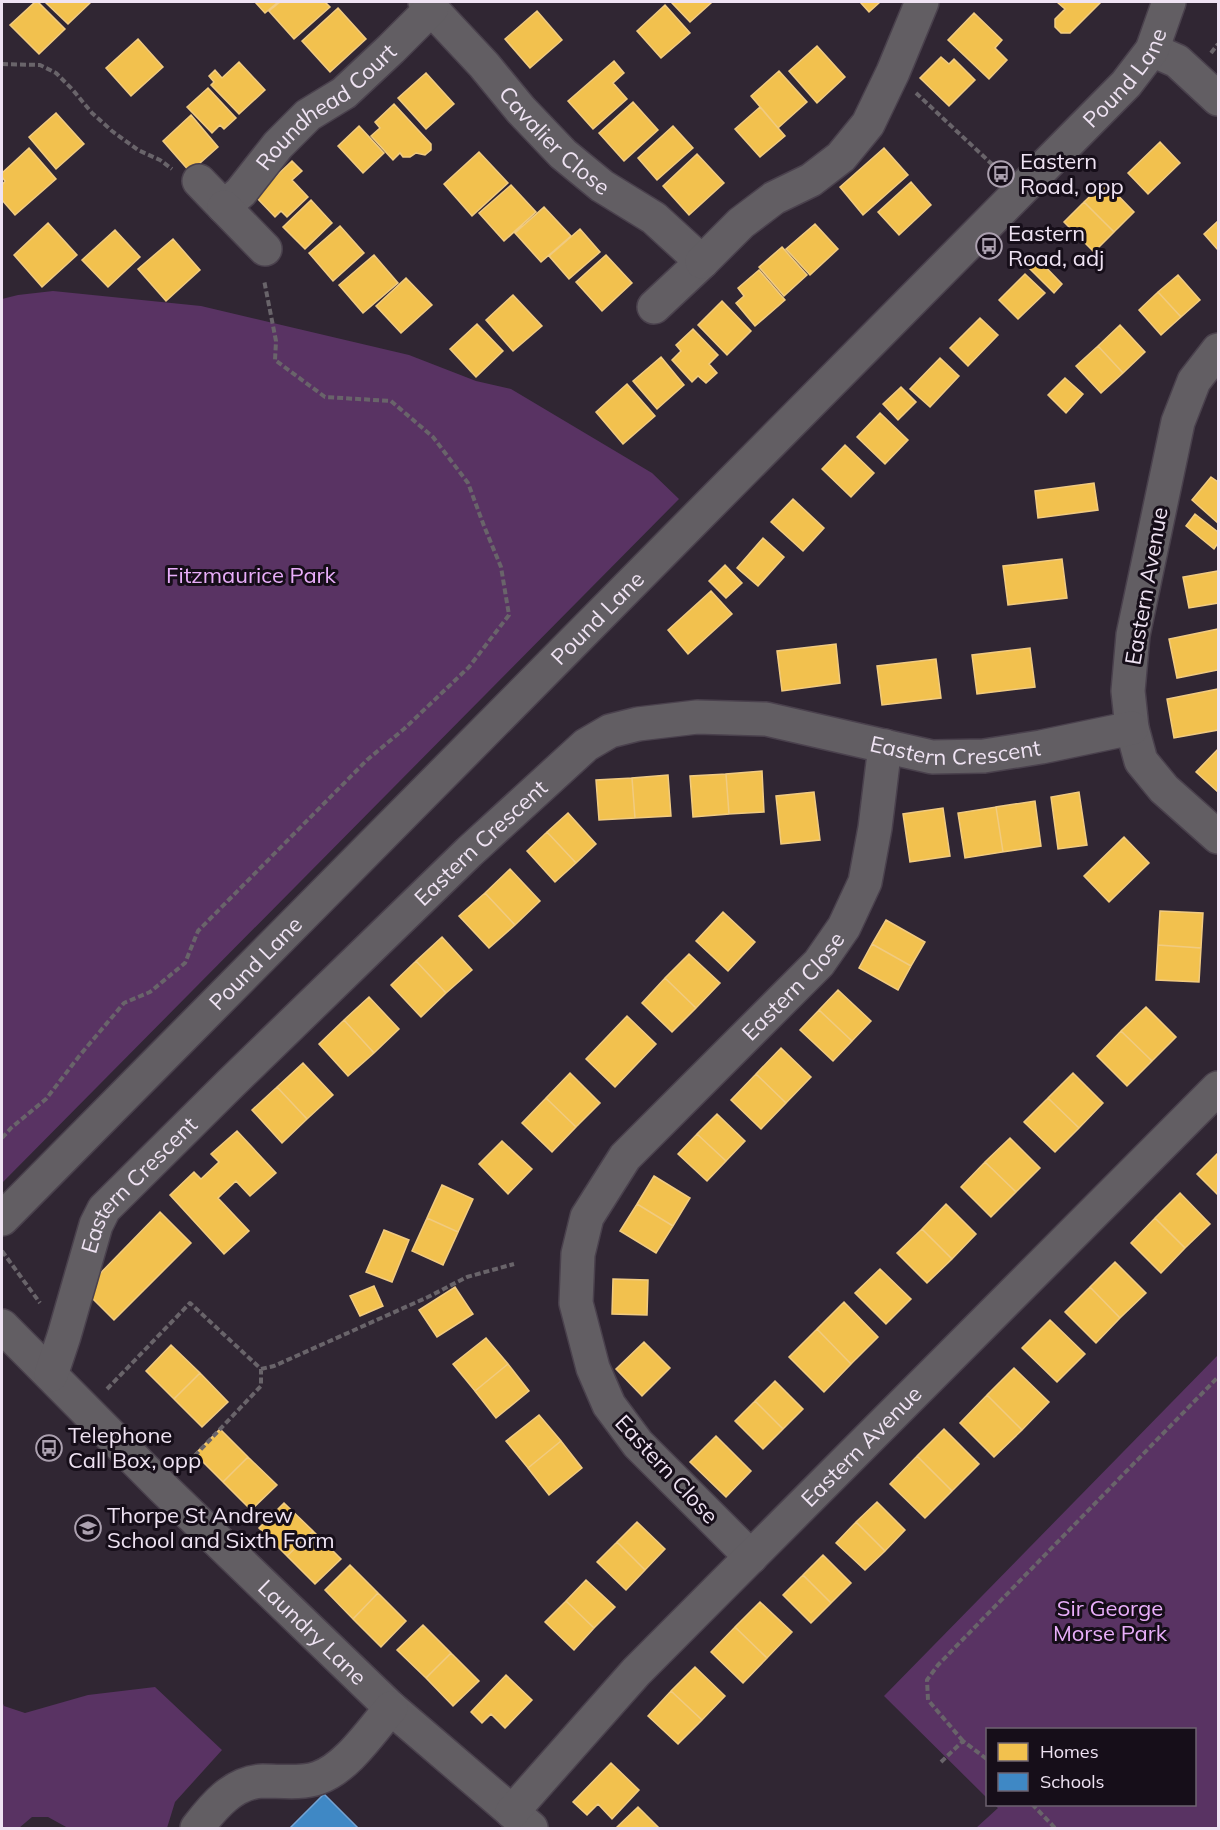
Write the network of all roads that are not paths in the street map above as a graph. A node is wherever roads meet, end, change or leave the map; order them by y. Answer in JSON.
{"nodes":[{"id":1,"x":922,"y":2,"type":"edge"},
{"id":2,"x":1169,"y":2,"type":"edge"},
{"id":3,"x":428,"y":5,"type":"edge"},
{"id":4,"x":1152,"y":50,"type":"junction"},
{"id":5,"x":1218,"y":99,"type":"edge"},
{"id":6,"x":199,"y":181,"type":"road end"},
{"id":7,"x":224,"y":207,"type":"junction"},
{"id":8,"x":265,"y":249,"type":"road end"},
{"id":9,"x":702,"y":262,"type":"junction"},
{"id":10,"x":654,"y":307,"type":"dead end"},
{"id":11,"x":1218,"y":350,"type":"edge"},
{"id":12,"x":1132,"y":728,"type":"junction"},
{"id":13,"x":885,"y":746,"type":"junction"},
{"id":14,"x":1218,"y":837,"type":"edge"},
{"id":15,"x":1218,"y":1088,"type":"edge"},
{"id":16,"x":2,"y":1219,"type":"edge"},
{"id":17,"x":2,"y":1326,"type":"edge"},
{"id":18,"x":51,"y":1375,"type":"junction"},
{"id":19,"x":751,"y":1557,"type":"junction"},
{"id":20,"x":391,"y":1708,"type":"junction"},
{"id":21,"x":522,"y":1820,"type":"edge"},
{"id":22,"x":197,"y":1828,"type":"edge"}],
"edges":[{"from":1,"to":9,"type":"street"},
{"from":2,"to":4,"type":"street","name":"Pound Lane"},
{"from":3,"to":7,"type":"street","name":"Roundhead Court"},
{"from":3,"to":9,"type":"street","name":"Cavalier Close"},
{"from":4,"to":5,"type":"street"},
{"from":4,"to":16,"type":"street","name":"Pound Lane"},
{"from":6,"to":7,"type":"street"},
{"from":7,"to":8,"type":"street"},
{"from":9,"to":10,"type":"street"},
{"from":11,"to":12,"type":"street","name":"Eastern Avenue"},
{"from":12,"to":13,"type":"street","name":"Eastern Crescent"},
{"from":12,"to":14,"type":"street","name":"Eastern Avenue"},
{"from":13,"to":18,"type":"street","name":"Eastern Crescent"},
{"from":13,"to":19,"type":"street","name":"Eastern Close"},
{"from":15,"to":19,"type":"street","name":"Eastern Avenue"},
{"from":17,"to":18,"type":"street","name":"Laundry Lane"},
{"from":18,"to":20,"type":"street","name":"Laundry Lane"},
{"from":19,"to":21,"type":"street","name":"Eastern Avenue"},
{"from":20,"to":21,"type":"street","name":"Laundry Lane"},
{"from":20,"to":22,"type":"street"}]}
